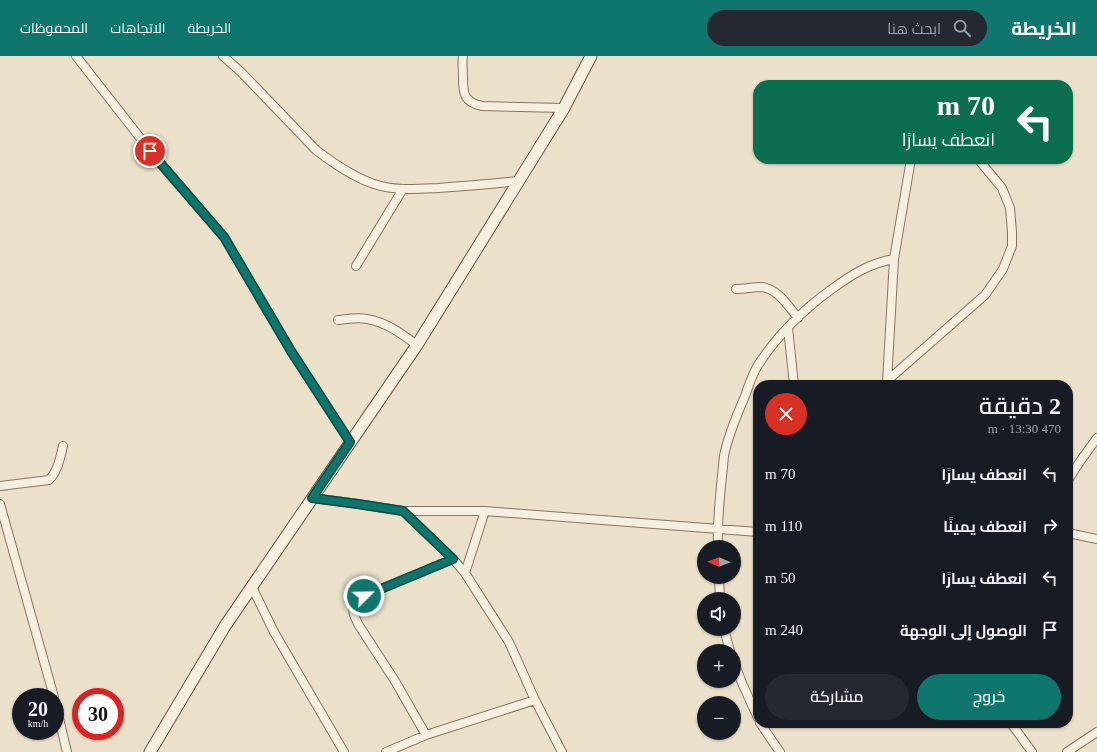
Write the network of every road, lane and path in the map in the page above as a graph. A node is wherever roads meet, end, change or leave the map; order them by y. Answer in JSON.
{"nodes":[{"id":1,"x":76,"y":56,"type":"edge"},
{"id":2,"x":223,"y":56,"type":"edge"},
{"id":3,"x":463,"y":56,"type":"edge"},
{"id":4,"x":591,"y":56,"type":"edge"},
{"id":5,"x":564,"y":108,"type":"junction"},
{"id":6,"x":910,"y":164,"type":"edge"},
{"id":7,"x":982,"y":164,"type":"edge"},
{"id":8,"x":518,"y":181,"type":"junction"},
{"id":9,"x":404,"y":190,"type":"junction"},
{"id":10,"x":894,"y":259,"type":"junction"},
{"id":11,"x":356,"y":266,"type":"dead end"},
{"id":12,"x":736,"y":289,"type":"dead end"},
{"id":13,"x":798,"y":318,"type":"junction"},
{"id":14,"x":338,"y":320,"type":"dead end"},
{"id":15,"x":788,"y":328,"type":"junction"},
{"id":16,"x":417,"y":345,"type":"junction"},
{"id":17,"x":793,"y":380,"type":"edge"},
{"id":18,"x":887,"y":380,"type":"edge"},
{"id":19,"x":889,"y":380,"type":"edge"},
{"id":20,"x":1097,"y":438,"type":"edge"},
{"id":21,"x":350,"y":442,"type":"junction"},
{"id":22,"x":63,"y":446,"type":"dead end"},
{"id":23,"x":1073,"y":472,"type":"edge"},
{"id":24,"x":0,"y":486,"type":"edge"},
{"id":25,"x":312,"y":498,"type":"junction"},
{"id":26,"x":0,"y":504,"type":"edge"},
{"id":27,"x":403,"y":511,"type":"junction"},
{"id":28,"x":485,"y":511,"type":"junction"},
{"id":29,"x":717,"y":529,"type":"junction"},
{"id":30,"x":753,"y":532,"type":"edge"},
{"id":31,"x":1073,"y":534,"type":"edge"},
{"id":32,"x":1097,"y":539,"type":"edge"},
{"id":33,"x":718,"y":540,"type":"edge"},
{"id":34,"x":453,"y":559,"type":"junction"},
{"id":35,"x":465,"y":573,"type":"junction"},
{"id":36,"x":252,"y":587,"type":"junction"},
{"id":37,"x":741,"y":680,"type":"edge"},
{"id":38,"x":51,"y":688,"type":"edge"},
{"id":39,"x":535,"y":700,"type":"junction"},
{"id":40,"x":753,"y":707,"type":"edge"},
{"id":41,"x":763,"y":728,"type":"edge"},
{"id":42,"x":1015,"y":728,"type":"edge"},
{"id":43,"x":1097,"y":732,"type":"edge"},
{"id":44,"x":426,"y":735,"type":"junction"},
{"id":45,"x":64,"y":740,"type":"edge"},
{"id":46,"x":67,"y":752,"type":"edge"},
{"id":47,"x":150,"y":752,"type":"edge"},
{"id":48,"x":344,"y":752,"type":"edge"},
{"id":49,"x":386,"y":752,"type":"edge"},
{"id":50,"x":562,"y":752,"type":"edge"},
{"id":51,"x":780,"y":752,"type":"edge"},
{"id":52,"x":1032,"y":752,"type":"edge"},
{"id":53,"x":1067,"y":752,"type":"edge"}],
"edges":[{"from":1,"to":21,"type":"street"},
{"from":2,"to":9,"type":"street"},
{"from":3,"to":5,"type":"street"},
{"from":4,"to":5,"type":"main road"},
{"from":5,"to":8,"type":"main road"},
{"from":6,"to":10,"type":"street"},
{"from":7,"to":19,"type":"street"},
{"from":8,"to":9,"type":"street"},
{"from":8,"to":16,"type":"main road"},
{"from":9,"to":11,"type":"street"},
{"from":10,"to":13,"type":"street"},
{"from":10,"to":18,"type":"street"},
{"from":12,"to":13,"type":"street"},
{"from":13,"to":15,"type":"street"},
{"from":14,"to":16,"type":"street"},
{"from":15,"to":17,"type":"street"},
{"from":15,"to":29,"type":"street"},
{"from":16,"to":21,"type":"main road"},
{"from":20,"to":23,"type":"street"},
{"from":21,"to":25,"type":"main road"},
{"from":22,"to":24,"type":"street"},
{"from":25,"to":27,"type":"street"},
{"from":25,"to":36,"type":"main road"},
{"from":26,"to":38,"type":"street"},
{"from":27,"to":28,"type":"street"},
{"from":27,"to":34,"type":"street"},
{"from":28,"to":29,"type":"street"},
{"from":28,"to":35,"type":"street"},
{"from":29,"to":30,"type":"street"},
{"from":29,"to":33,"type":"street"},
{"from":31,"to":32,"type":"street"},
{"from":34,"to":35,"type":"street"},
{"from":34,"to":44,"type":"street"},
{"from":35,"to":39,"type":"street"},
{"from":36,"to":47,"type":"main road"},
{"from":36,"to":48,"type":"street"},
{"from":37,"to":40,"type":"street"},
{"from":39,"to":44,"type":"street"},
{"from":39,"to":50,"type":"street"},
{"from":41,"to":51,"type":"street"},
{"from":42,"to":52,"type":"street"},
{"from":43,"to":53,"type":"street"},
{"from":44,"to":49,"type":"street"},
{"from":45,"to":46,"type":"street"}]}
